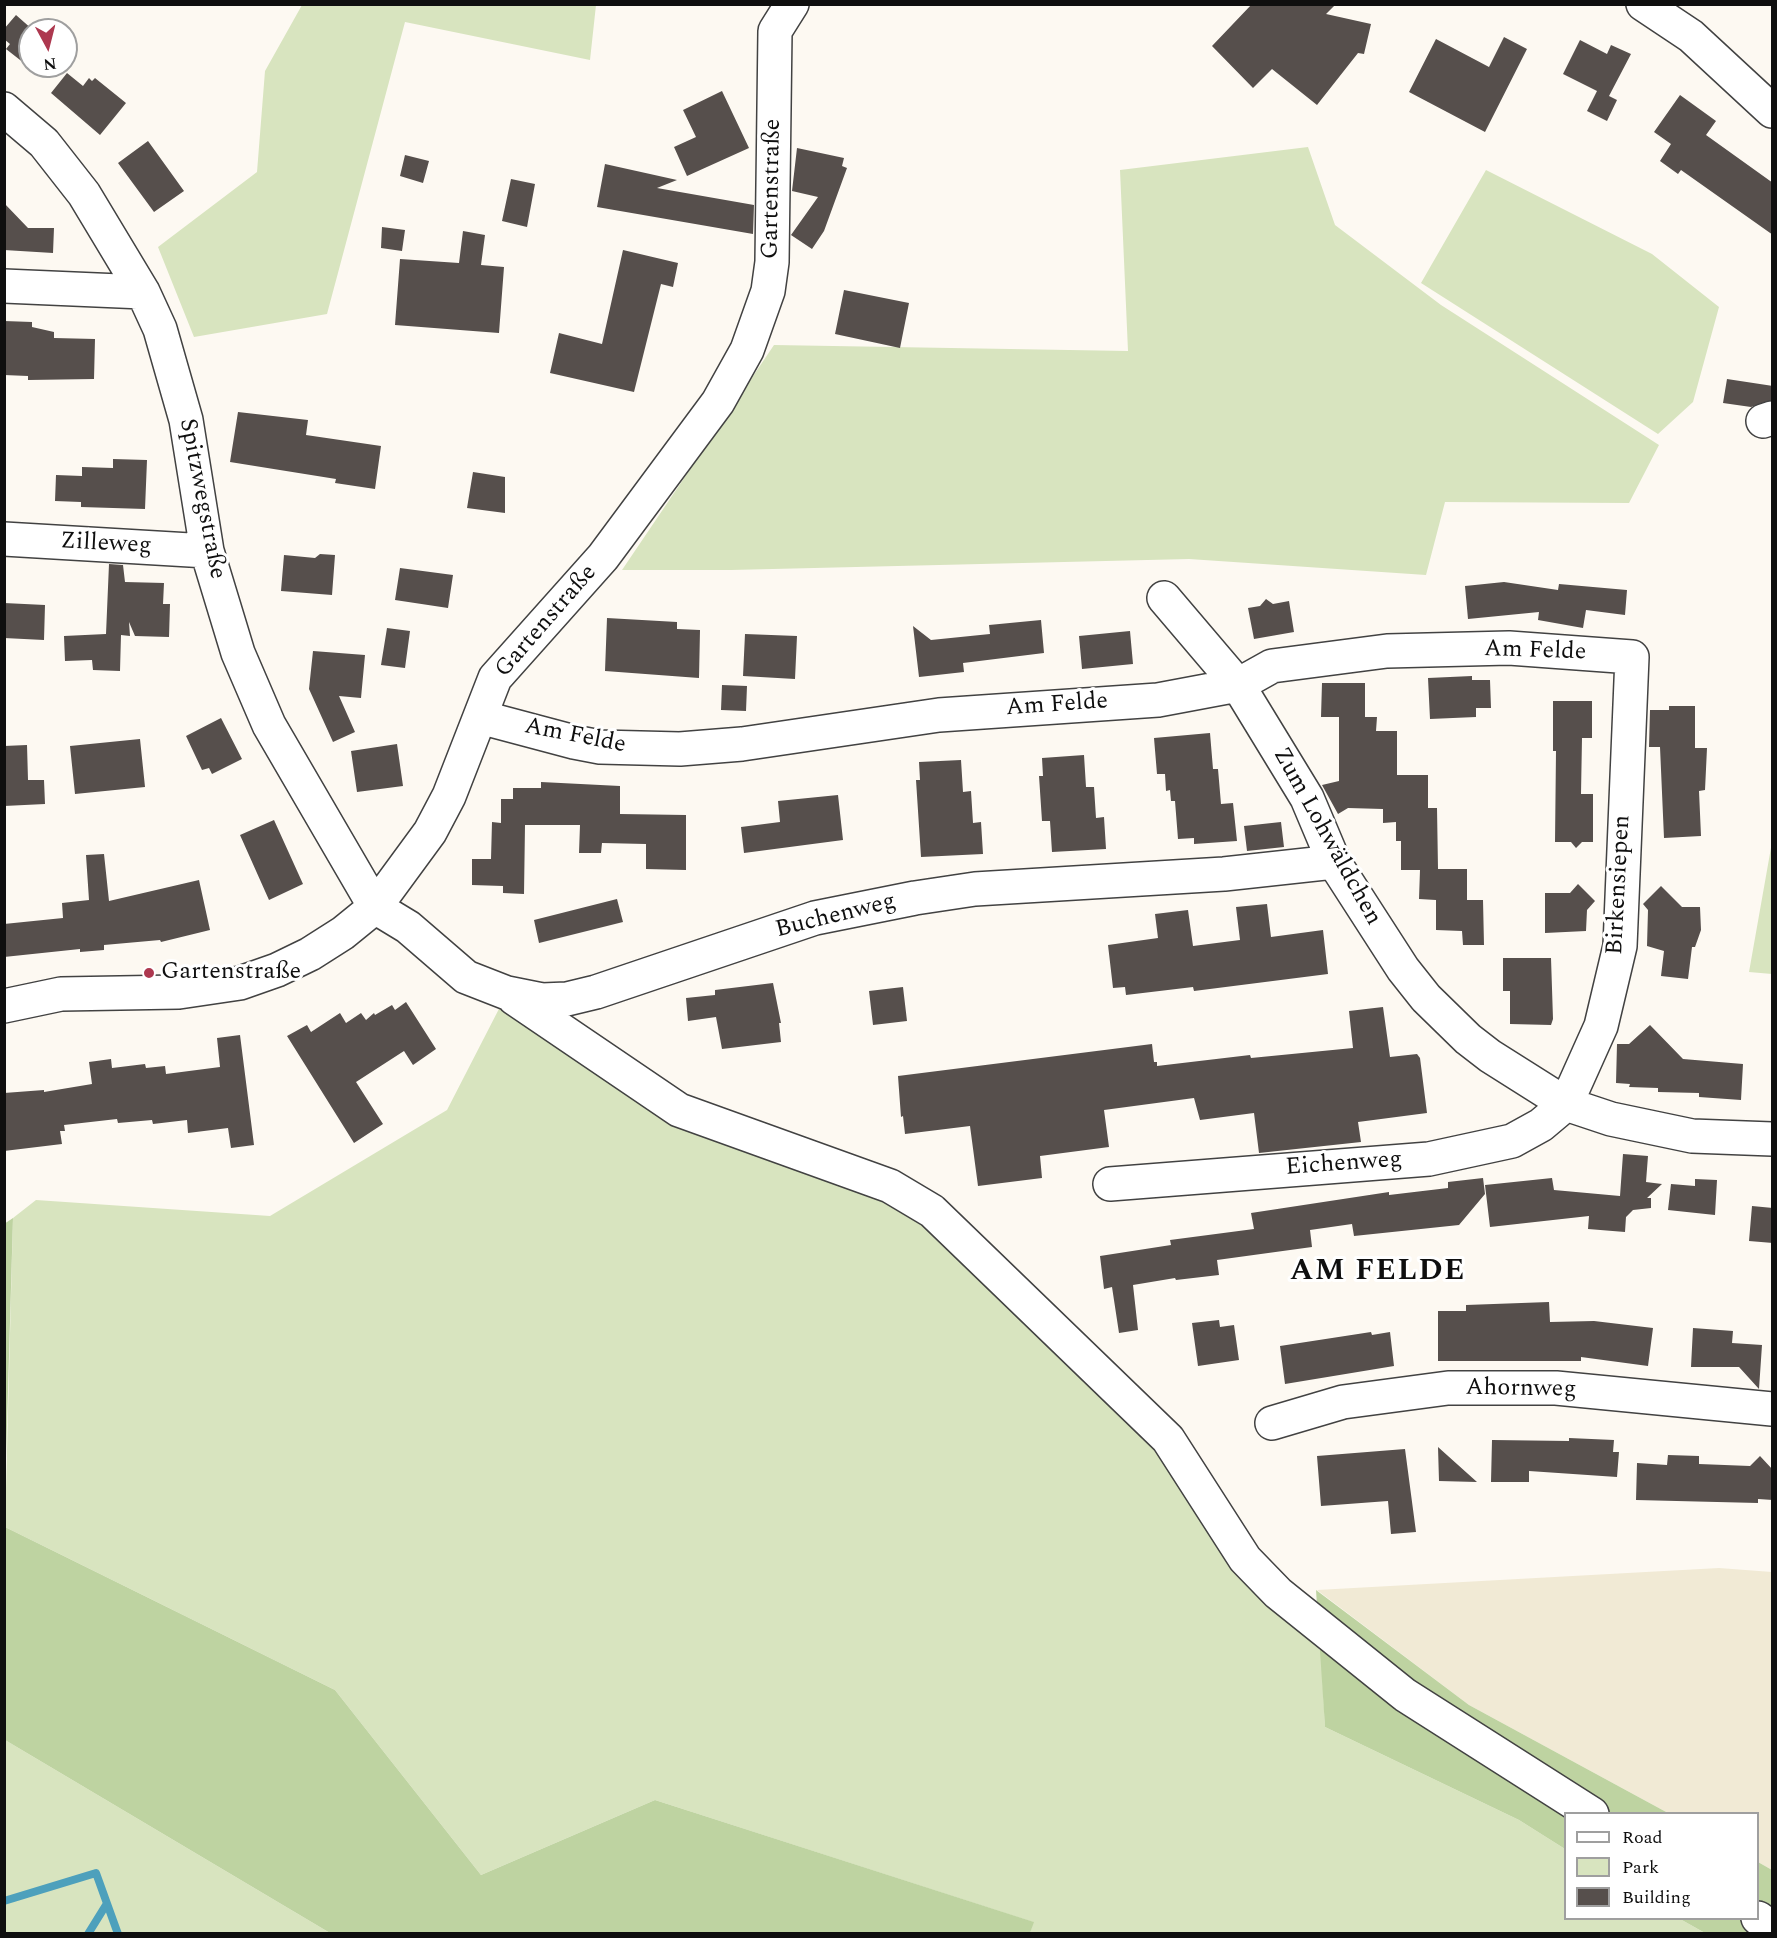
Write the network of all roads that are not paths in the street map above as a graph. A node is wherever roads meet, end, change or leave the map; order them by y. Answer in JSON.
{"nodes":[{"id":1,"x":792,"y":4,"type":"edge"},
{"id":2,"x":1643,"y":4,"type":"edge"},
{"id":3,"x":4,"y":109,"type":"edge"},
{"id":4,"x":1773,"y":111,"type":"edge"},
{"id":5,"x":4,"y":286,"type":"edge"},
{"id":6,"x":143,"y":292,"type":"junction"},
{"id":7,"x":4,"y":539,"type":"edge"},
{"id":8,"x":207,"y":551,"type":"junction"},
{"id":9,"x":1164,"y":598,"type":"dead end"},
{"id":10,"x":1632,"y":657,"type":"joint"},
{"id":11,"x":1238,"y":685,"type":"junction"},
{"id":12,"x":480,"y":717,"type":"junction"},
{"id":13,"x":1334,"y":862,"type":"junction"},
{"id":14,"x":375,"y":906,"type":"junction"},
{"id":15,"x":507,"y":993,"type":"junction"},
{"id":16,"x":4,"y":1006,"type":"edge"},
{"id":17,"x":1566,"y":1104,"type":"junction"},
{"id":18,"x":1773,"y":1139,"type":"edge"},
{"id":19,"x":1110,"y":1184,"type":"dead end"},
{"id":20,"x":1773,"y":1409,"type":"edge"},
{"id":21,"x":1272,"y":1423,"type":"dead end"},
{"id":22,"x":1589,"y":1812,"type":"edge"},
{"id":23,"x":1759,"y":1919,"type":"edge"},
{"id":24,"x":1773,"y":1928,"type":"edge"}],
"edges":[{"from":1,"to":12,"type":"street","name":"Gartenstraße"},
{"from":2,"to":4,"type":"street"},
{"from":3,"to":6,"type":"street","name":"Spitzwegstraße"},
{"from":5,"to":6,"type":"street"},
{"from":6,"to":8,"type":"street","name":"Spitzwegstraße"},
{"from":7,"to":8,"type":"street","name":"Zilleweg"},
{"from":8,"to":14,"type":"street","name":"Spitzwegstraße"},
{"from":9,"to":11,"type":"street","name":"Zum Lohwäldchen"},
{"from":10,"to":11,"type":"street","name":"Am Felde"},
{"from":10,"to":17,"type":"street","name":"Birkensiepen"},
{"from":11,"to":12,"type":"street","name":"Am Felde"},
{"from":11,"to":13,"type":"street","name":"Zum Lohwäldchen"},
{"from":12,"to":14,"type":"street","name":"Gartenstraße"},
{"from":13,"to":15,"type":"street","name":"Buchenweg"},
{"from":13,"to":17,"type":"street","name":"Zum Lohwäldchen"},
{"from":14,"to":15,"type":"street","name":"Buchenweg"},
{"from":14,"to":16,"type":"street","name":"Gartenstraße"},
{"from":15,"to":22,"type":"street"},
{"from":17,"to":18,"type":"street","name":"Zum Lohwäldchen"},
{"from":17,"to":19,"type":"street","name":"Eichenweg"},
{"from":20,"to":21,"type":"street","name":"Ahornweg"},
{"from":23,"to":24,"type":"street"}]}
